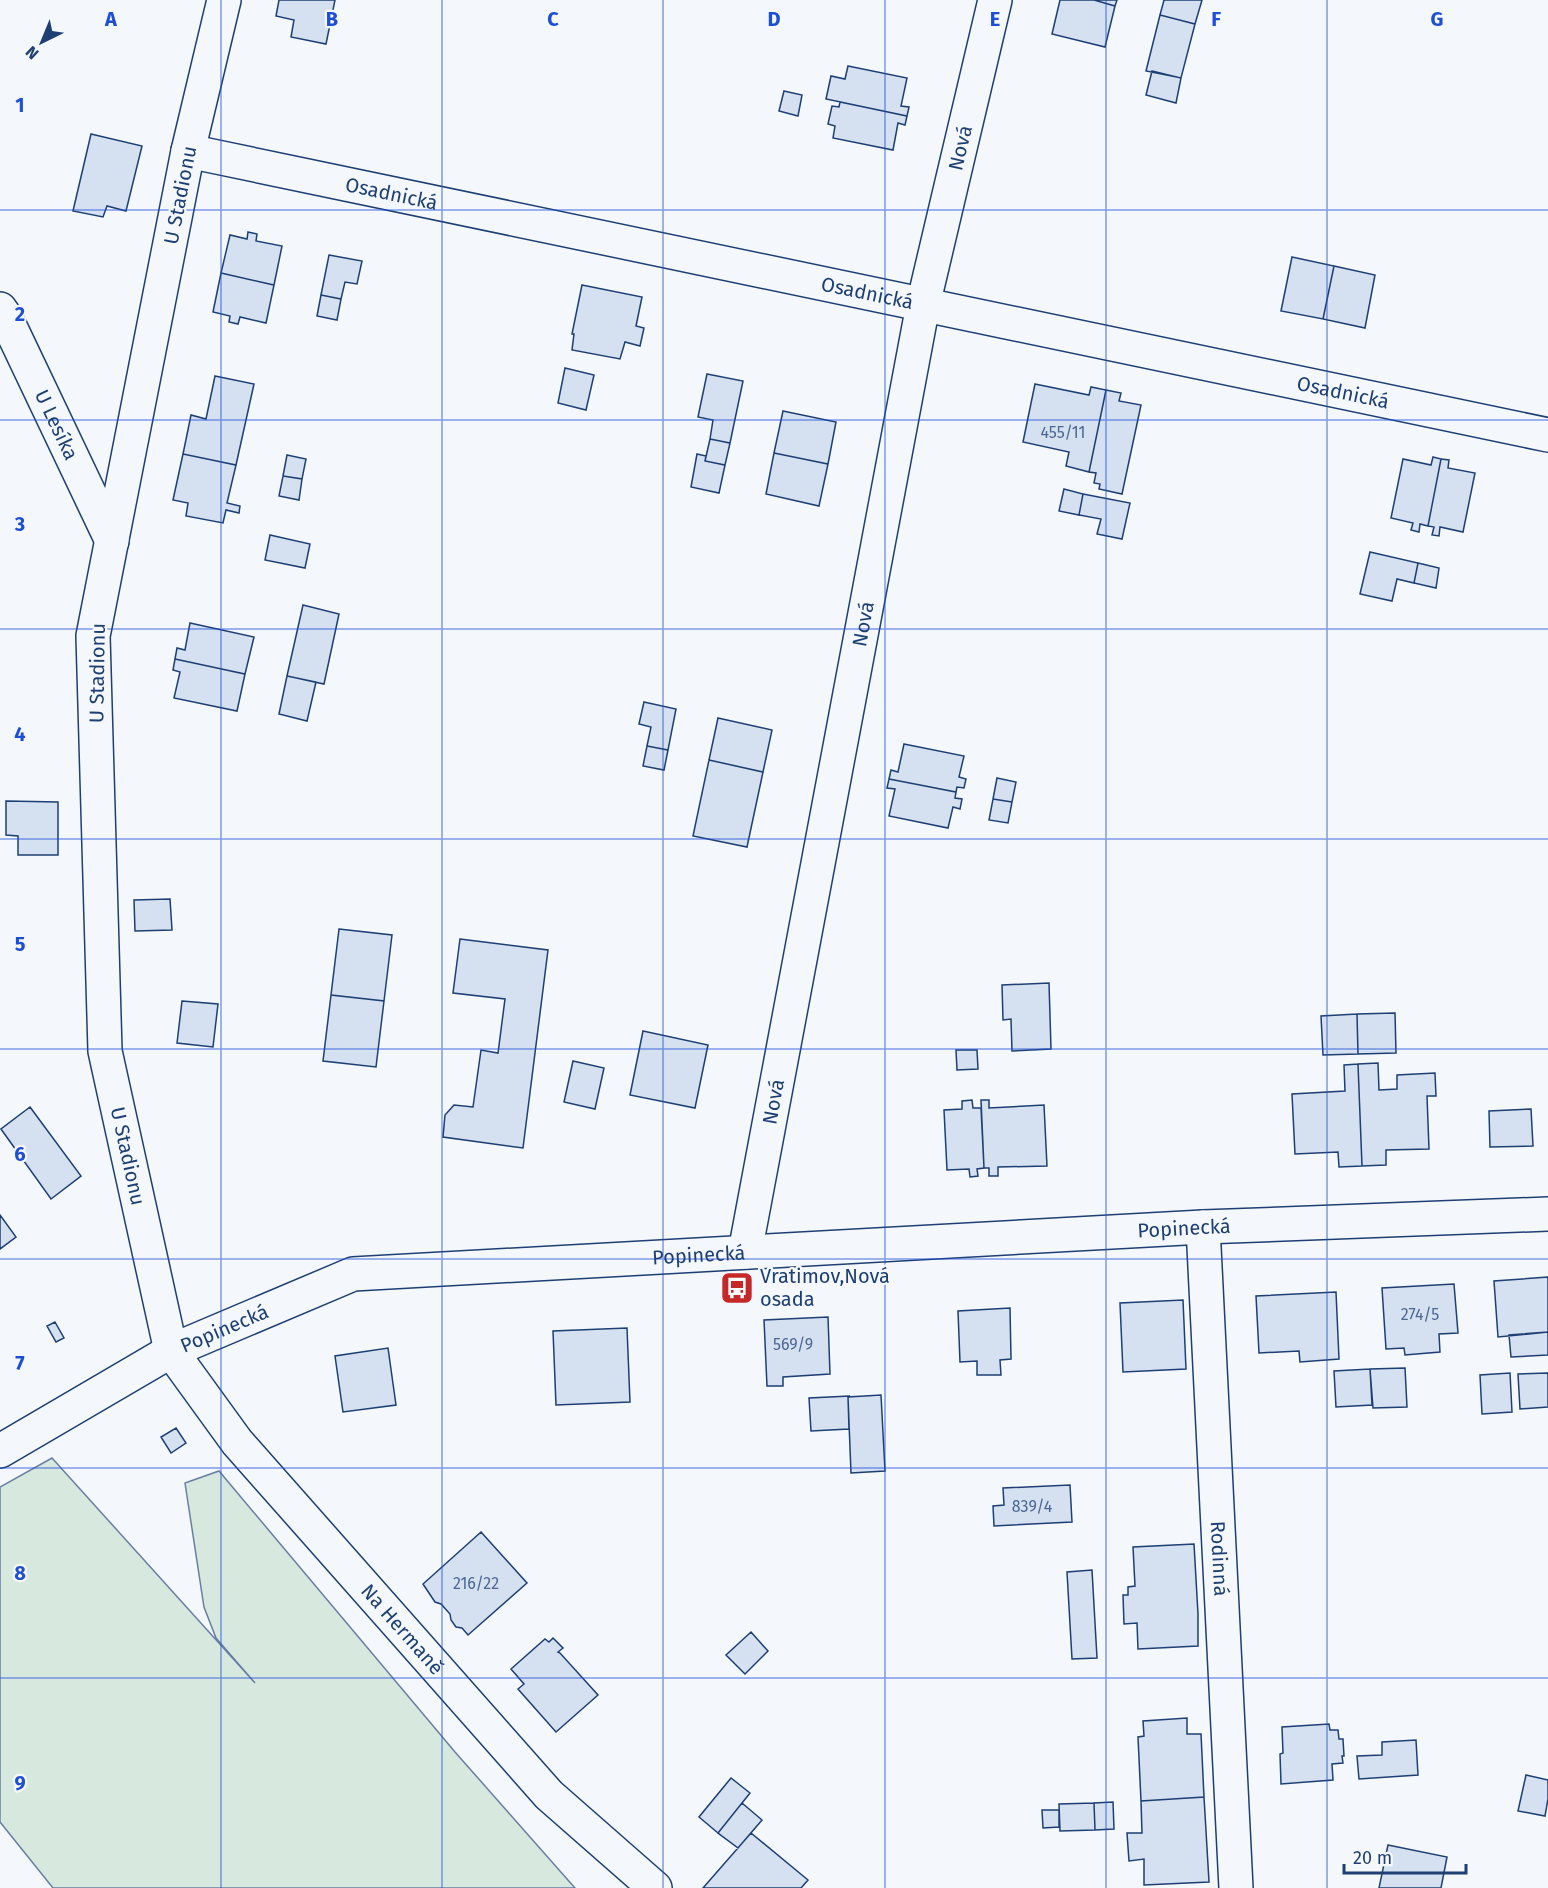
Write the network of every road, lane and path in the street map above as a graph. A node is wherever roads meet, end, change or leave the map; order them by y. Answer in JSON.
{"nodes":[{"id":1,"x":224,"y":0,"type":"edge"},
{"id":2,"x":995,"y":0,"type":"edge"},
{"id":3,"x":188,"y":151,"type":"junction"},
{"id":4,"x":923,"y":305,"type":"junction"},
{"id":5,"x":0,"y":309,"type":"edge"},
{"id":6,"x":1548,"y":435,"type":"edge"},
{"id":7,"x":112,"y":541,"type":"junction"},
{"id":8,"x":1548,"y":1214,"type":"edge"},
{"id":9,"x":1203,"y":1227,"type":"junction"},
{"id":10,"x":745,"y":1252,"type":"junction"},
{"id":11,"x":171,"y":1351,"type":"junction"},
{"id":12,"x":0,"y":1451,"type":"edge"},
{"id":13,"x":655,"y":1888,"type":"edge"},
{"id":14,"x":1236,"y":1888,"type":"edge"}],
"edges":[{"from":1,"to":3,"type":"street","name":"U Stadionu"},
{"from":2,"to":4,"type":"street","name":"Nová"},
{"from":3,"to":4,"type":"street","name":"Osadnická"},
{"from":3,"to":7,"type":"street","name":"U Stadionu"},
{"from":4,"to":6,"type":"street","name":"Osadnická"},
{"from":4,"to":10,"type":"street","name":"Nová"},
{"from":5,"to":7,"type":"street","name":"U Lesíka"},
{"from":7,"to":11,"type":"street","name":"U Stadionu"},
{"from":8,"to":9,"type":"street","name":"Popinecká"},
{"from":9,"to":10,"type":"street","name":"Popinecká"},
{"from":9,"to":14,"type":"street","name":"Rodinná"},
{"from":10,"to":11,"type":"street","name":"Popinecká"},
{"from":11,"to":12,"type":"street","name":"Popinecká"},
{"from":11,"to":13,"type":"street","name":"Na Hermaně"}]}
